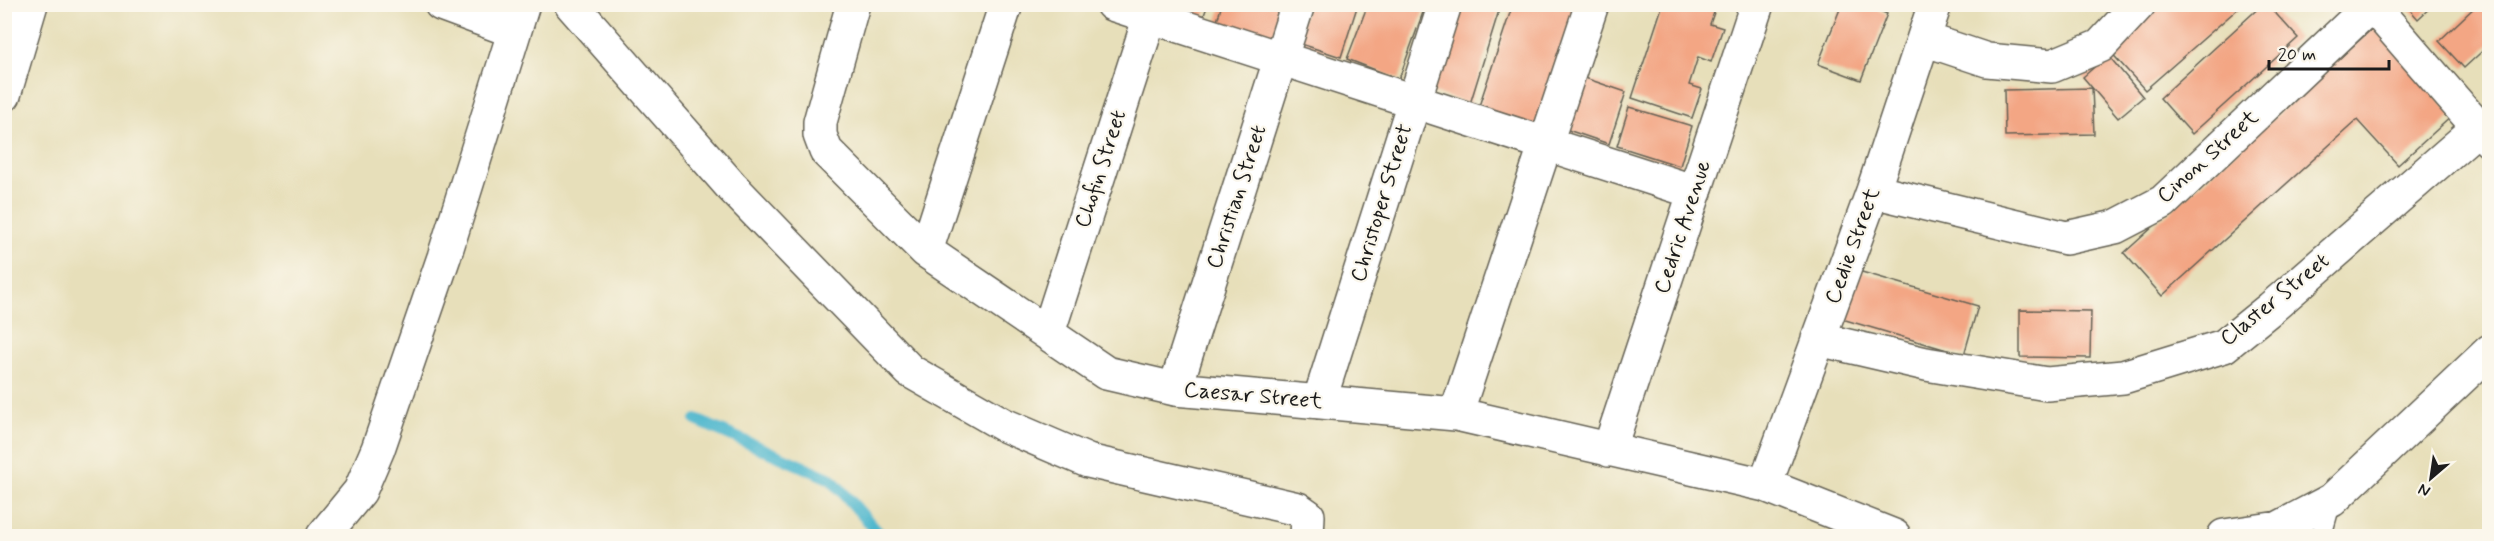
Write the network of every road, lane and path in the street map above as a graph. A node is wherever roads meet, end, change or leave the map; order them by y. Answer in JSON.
{"nodes":[{"id":1,"x":30,"y":4,"type":"edge"},
{"id":2,"x":441,"y":4,"type":"edge"},
{"id":3,"x":571,"y":4,"type":"edge"},
{"id":4,"x":853,"y":4,"type":"edge"},
{"id":5,"x":1006,"y":4,"type":"edge"},
{"id":6,"x":1112,"y":4,"type":"edge"},
{"id":7,"x":1299,"y":4,"type":"edge"},
{"id":8,"x":1445,"y":4,"type":"edge"},
{"id":9,"x":1592,"y":4,"type":"edge"},
{"id":10,"x":1757,"y":4,"type":"edge"},
{"id":11,"x":1935,"y":4,"type":"edge"},
{"id":12,"x":2139,"y":4,"type":"edge"},
{"id":13,"x":2371,"y":5,"type":"edge"},
{"id":14,"x":1152,"y":11,"type":"edge"},
{"id":15,"x":519,"y":18,"type":"edge"},
{"id":16,"x":1924,"y":39,"type":"junction"},
{"id":17,"x":1281,"y":59,"type":"junction"},
{"id":18,"x":4,"y":95,"type":"edge"},
{"id":19,"x":1413,"y":102,"type":"junction"},
{"id":20,"x":2484,"y":134,"type":"edge"},
{"id":21,"x":1547,"y":145,"type":"junction"},
{"id":22,"x":1873,"y":191,"type":"junction"},
{"id":23,"x":1695,"y":192,"type":"junction"},
{"id":24,"x":926,"y":252,"type":"junction"},
{"id":25,"x":1048,"y":333,"type":"junction"},
{"id":26,"x":1818,"y":339,"type":"junction"},
{"id":27,"x":2490,"y":351,"type":"edge"},
{"id":28,"x":1174,"y":389,"type":"junction"},
{"id":29,"x":1319,"y":402,"type":"junction"},
{"id":30,"x":1456,"y":414,"type":"junction"},
{"id":31,"x":1609,"y":450,"type":"junction"},
{"id":32,"x":1765,"y":485,"type":"junction"},
{"id":33,"x":2332,"y":500,"type":"junction"},
{"id":34,"x":323,"y":537,"type":"edge"},
{"id":35,"x":1307,"y":537,"type":"edge"},
{"id":36,"x":1894,"y":537,"type":"edge"},
{"id":37,"x":2224,"y":537,"type":"edge"},
{"id":38,"x":2322,"y":537,"type":"edge"}],
"edges":[{"from":1,"to":18,"type":"street"},
{"from":2,"to":15,"type":"street"},
{"from":3,"to":35,"type":"street"},
{"from":4,"to":24,"type":"street","name":"Caesar Street"},
{"from":5,"to":24,"type":"street"},
{"from":6,"to":14,"type":"street"},
{"from":7,"to":17,"type":"street","name":"Christian Street"},
{"from":8,"to":19,"type":"street","name":"Christoper Street"},
{"from":9,"to":21,"type":"street"},
{"from":10,"to":23,"type":"street","name":"Cedric Avenue"},
{"from":11,"to":16,"type":"street","name":"Cedie Street"},
{"from":12,"to":16,"type":"street"},
{"from":13,"to":20,"type":"street"},
{"from":13,"to":22,"type":"street","name":"Cinon Street"},
{"from":14,"to":17,"type":"street"},
{"from":14,"to":25,"type":"street","name":"Chofin Street"},
{"from":15,"to":34,"type":"street"},
{"from":16,"to":22,"type":"street","name":"Cedie Street"},
{"from":17,"to":19,"type":"street"},
{"from":17,"to":28,"type":"street","name":"Christian Street"},
{"from":19,"to":21,"type":"street"},
{"from":19,"to":29,"type":"street","name":"Christoper Street"},
{"from":20,"to":26,"type":"street","name":"Claster Street"},
{"from":21,"to":23,"type":"street"},
{"from":21,"to":30,"type":"street"},
{"from":22,"to":26,"type":"street","name":"Cedie Street"},
{"from":23,"to":31,"type":"street","name":"Cedric Avenue"},
{"from":24,"to":25,"type":"street","name":"Caesar Street"},
{"from":25,"to":28,"type":"street","name":"Caesar Street"},
{"from":26,"to":32,"type":"street","name":"Cedie Street"},
{"from":27,"to":33,"type":"street"},
{"from":28,"to":29,"type":"street","name":"Caesar Street"},
{"from":29,"to":30,"type":"street","name":"Caesar Street"},
{"from":30,"to":31,"type":"street","name":"Caesar Street"},
{"from":31,"to":32,"type":"street","name":"Caesar Street"},
{"from":32,"to":36,"type":"street","name":"Caesar Street"},
{"from":33,"to":37,"type":"street"},
{"from":33,"to":38,"type":"lane"}]}
